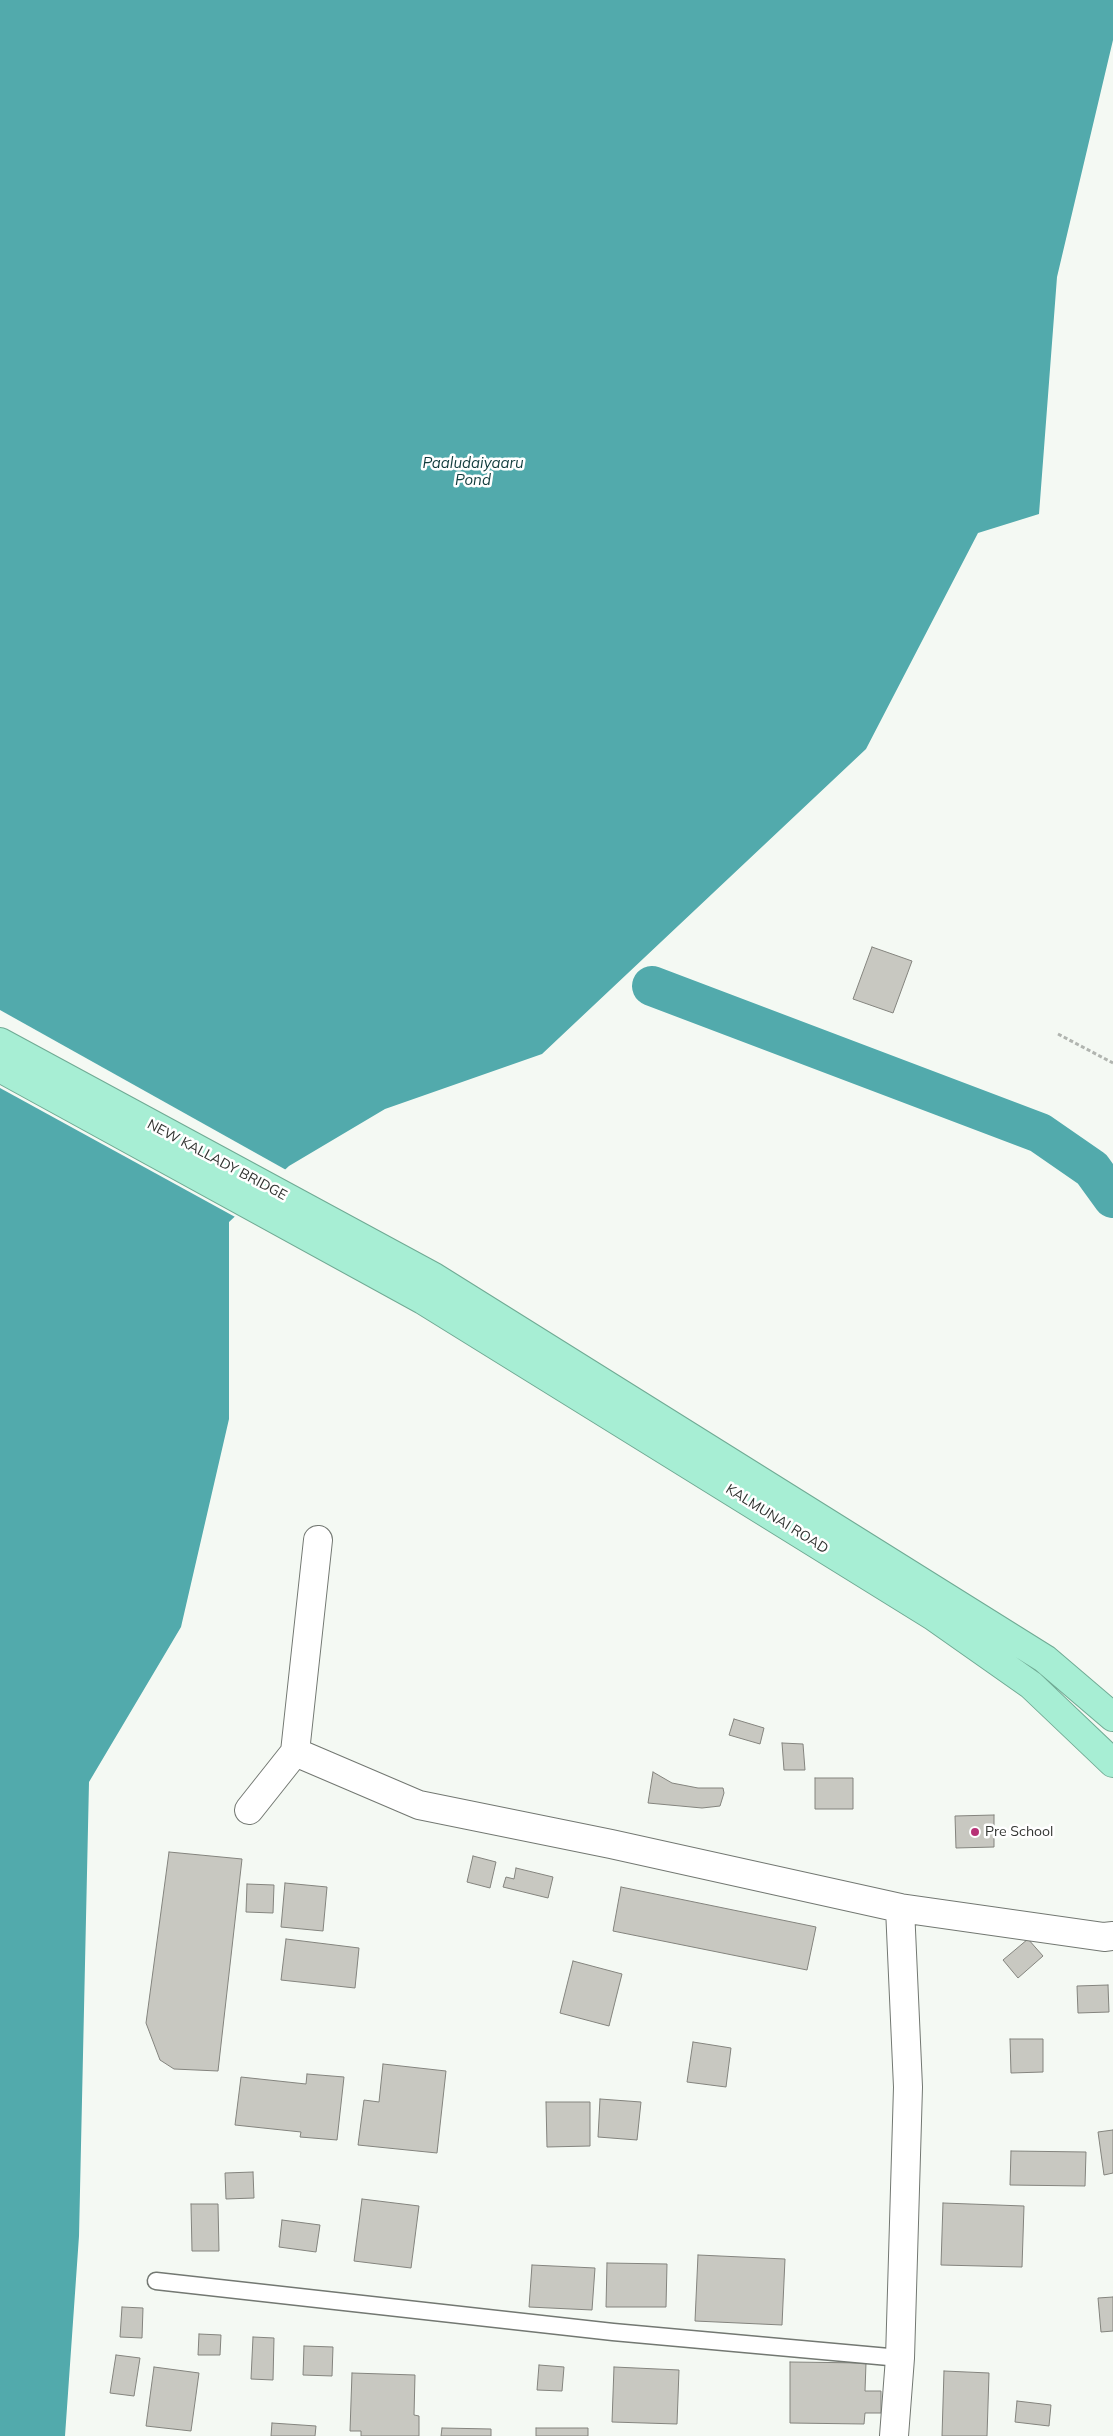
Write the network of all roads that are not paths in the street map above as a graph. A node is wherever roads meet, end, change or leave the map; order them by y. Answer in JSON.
{"nodes":[{"id":1,"x":0,"y":1042,"type":"edge"},
{"id":2,"x":0,"y":1068,"type":"edge"},
{"id":3,"x":428,"y":1288,"type":"junction"},
{"id":4,"x":318,"y":1540,"type":"dead end"},
{"id":5,"x":1113,"y":1718,"type":"edge"},
{"id":6,"x":295,"y":1752,"type":"junction"},
{"id":7,"x":1113,"y":1762,"type":"edge"},
{"id":8,"x":249,"y":1810,"type":"dead end"},
{"id":9,"x":900,"y":1908,"type":"junction"},
{"id":10,"x":1113,"y":1936,"type":"edge"},
{"id":11,"x":156,"y":2281,"type":"dead end"},
{"id":12,"x":900,"y":2358,"type":"junction"},
{"id":13,"x":894,"y":2436,"type":"edge"}],
"edges":[{"from":1,"to":3,"type":"highway","name":"NEW KALLADY BRIDGE"},
{"from":2,"to":3,"type":"highway","name":"NEW KALLADY BRIDGE"},
{"from":3,"to":5,"type":"highway","name":"KALMUNAI ROAD"},
{"from":3,"to":7,"type":"highway","name":"KALMUNAI ROAD"},
{"from":4,"to":6,"type":"street"},
{"from":6,"to":8,"type":"street"},
{"from":6,"to":9,"type":"street"},
{"from":9,"to":10,"type":"street"},
{"from":9,"to":12,"type":"street"},
{"from":11,"to":12,"type":"lane"},
{"from":12,"to":13,"type":"street"}]}
